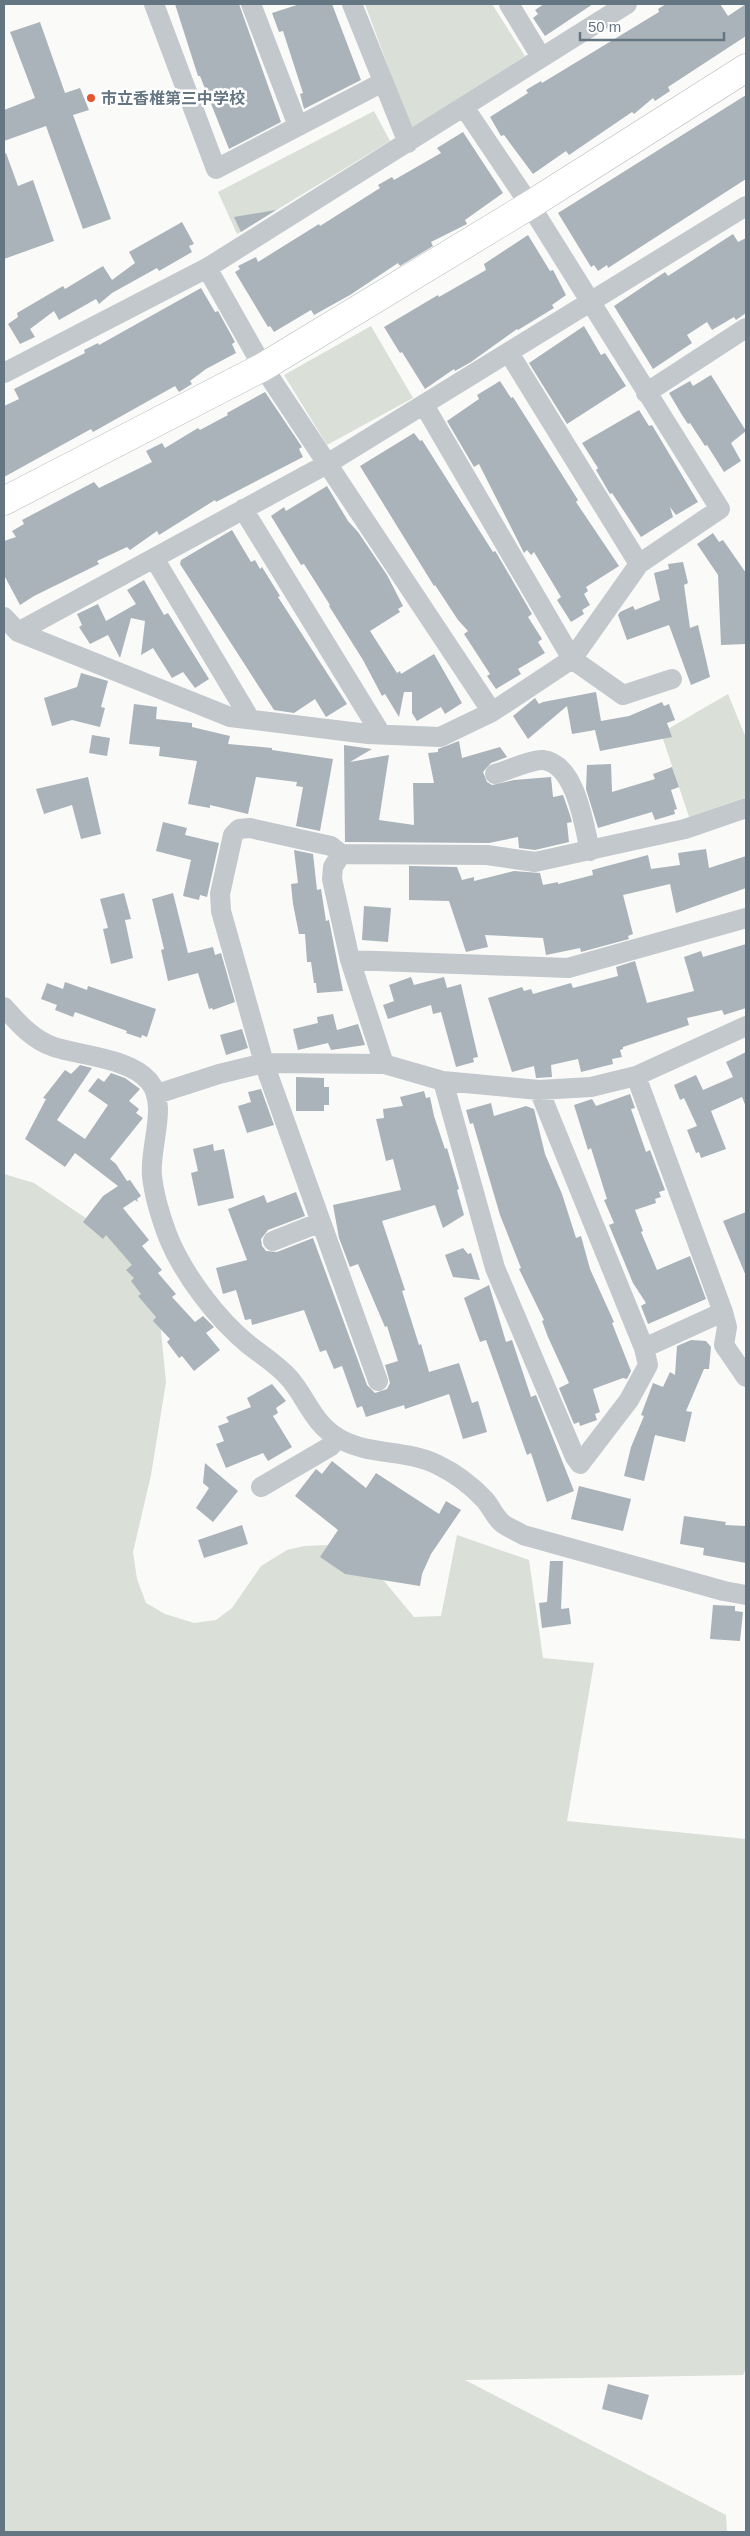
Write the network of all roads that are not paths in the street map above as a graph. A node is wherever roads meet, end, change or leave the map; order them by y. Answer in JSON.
{"nodes":[{"id":1,"x":154,"y":4,"type":"edge"},
{"id":2,"x":251,"y":4,"type":"edge"},
{"id":3,"x":352,"y":4,"type":"edge"},
{"id":4,"x":509,"y":4,"type":"edge"},
{"id":5,"x":627,"y":4,"type":"edge"},
{"id":6,"x":541,"y":57,"type":"junction"},
{"id":7,"x":746,"y":68,"type":"edge"},
{"id":8,"x":383,"y":82,"type":"junction"},
{"id":9,"x":464,"y":107,"type":"junction"},
{"id":10,"x":298,"y":126,"type":"junction"},
{"id":11,"x":408,"y":143,"type":"junction"},
{"id":12,"x":530,"y":205,"type":"junction"},
{"id":13,"x":746,"y":206,"type":"edge"},
{"id":14,"x":207,"y":268,"type":"junction"},
{"id":15,"x":591,"y":304,"type":"junction"},
{"id":16,"x":746,"y":328,"type":"edge"},
{"id":17,"x":509,"y":354,"type":"junction"},
{"id":18,"x":263,"y":367,"type":"junction"},
{"id":19,"x":4,"y":373,"type":"edge"},
{"id":20,"x":646,"y":393,"type":"junction"},
{"id":21,"x":424,"y":405,"type":"junction"},
{"id":22,"x":327,"y":464,"type":"junction"},
{"id":23,"x":4,"y":502,"type":"edge"},
{"id":24,"x":244,"y":509,"type":"junction"},
{"id":25,"x":154,"y":558,"type":"junction"},
{"id":26,"x":639,"y":564,"type":"junction"},
{"id":27,"x":4,"y":617,"type":"edge"},
{"id":28,"x":18,"y":632,"type":"junction"},
{"id":29,"x":572,"y":659,"type":"junction"},
{"id":30,"x":672,"y":679,"type":"dead end"},
{"id":31,"x":492,"y":712,"type":"junction"},
{"id":32,"x":250,"y":719,"type":"junction"},
{"id":33,"x":382,"y":734,"type":"junction"},
{"id":34,"x":495,"y":774,"type":"dead end"},
{"id":35,"x":746,"y":808,"type":"edge"},
{"id":36,"x":590,"y":851,"type":"junction"},
{"id":37,"x":341,"y":854,"type":"junction"},
{"id":38,"x":746,"y":918,"type":"edge"},
{"id":39,"x":350,"y":960,"type":"junction"},
{"id":40,"x":4,"y":1007,"type":"edge"},
{"id":41,"x":746,"y":1026,"type":"edge"},
{"id":42,"x":264,"y":1063,"type":"junction"},
{"id":43,"x":384,"y":1064,"type":"junction"},
{"id":44,"x":636,"y":1076,"type":"junction"},
{"id":45,"x":442,"y":1081,"type":"junction"},
{"id":46,"x":539,"y":1090,"type":"junction"},
{"id":47,"x":157,"y":1094,"type":"junction"},
{"id":48,"x":321,"y":1222,"type":"junction"},
{"id":49,"x":273,"y":1241,"type":"dead end"},
{"id":50,"x":724,"y":1312,"type":"junction"},
{"id":51,"x":644,"y":1348,"type":"junction"},
{"id":52,"x":746,"y":1377,"type":"edge"},
{"id":53,"x":378,"y":1381,"type":"dead end"},
{"id":54,"x":337,"y":1437,"type":"junction"},
{"id":55,"x":261,"y":1487,"type":"dead end"},
{"id":56,"x":746,"y":1595,"type":"edge"}],
"edges":[{"from":1,"to":10,"type":"street"},
{"from":2,"to":10,"type":"street"},
{"from":3,"to":8,"type":"street"},
{"from":4,"to":6,"type":"street"},
{"from":5,"to":6,"type":"street"},
{"from":6,"to":9,"type":"street"},
{"from":7,"to":12,"type":"street"},
{"from":8,"to":10,"type":"street"},
{"from":8,"to":11,"type":"street"},
{"from":9,"to":11,"type":"street"},
{"from":9,"to":12,"type":"street"},
{"from":11,"to":14,"type":"street"},
{"from":12,"to":15,"type":"street"},
{"from":12,"to":18,"type":"street"},
{"from":13,"to":15,"type":"street"},
{"from":14,"to":18,"type":"street"},
{"from":14,"to":19,"type":"street"},
{"from":15,"to":17,"type":"street"},
{"from":15,"to":20,"type":"street"},
{"from":16,"to":20,"type":"street"},
{"from":17,"to":21,"type":"street"},
{"from":17,"to":26,"type":"street"},
{"from":18,"to":22,"type":"street"},
{"from":18,"to":23,"type":"street"},
{"from":20,"to":26,"type":"street"},
{"from":21,"to":22,"type":"street"},
{"from":21,"to":29,"type":"street"},
{"from":22,"to":24,"type":"street"},
{"from":22,"to":31,"type":"street"},
{"from":24,"to":25,"type":"street"},
{"from":24,"to":33,"type":"street"},
{"from":25,"to":28,"type":"street"},
{"from":25,"to":32,"type":"street"},
{"from":26,"to":29,"type":"street"},
{"from":27,"to":28,"type":"street"},
{"from":28,"to":32,"type":"street"},
{"from":29,"to":30,"type":"street"},
{"from":29,"to":31,"type":"street"},
{"from":31,"to":33,"type":"street"},
{"from":32,"to":33,"type":"street"},
{"from":34,"to":36,"type":"street"},
{"from":35,"to":36,"type":"street"},
{"from":36,"to":37,"type":"street"},
{"from":37,"to":39,"type":"street"},
{"from":37,"to":42,"type":"street"},
{"from":38,"to":39,"type":"street"},
{"from":39,"to":43,"type":"street"},
{"from":40,"to":47,"type":"street"},
{"from":41,"to":44,"type":"street"},
{"from":42,"to":43,"type":"street"},
{"from":42,"to":47,"type":"street"},
{"from":42,"to":48,"type":"street"},
{"from":43,"to":45,"type":"street"},
{"from":44,"to":46,"type":"street"},
{"from":44,"to":50,"type":"street"},
{"from":45,"to":46,"type":"street"},
{"from":45,"to":51,"type":"street"},
{"from":46,"to":51,"type":"street"},
{"from":47,"to":54,"type":"street"},
{"from":48,"to":49,"type":"street"},
{"from":48,"to":53,"type":"street"},
{"from":50,"to":51,"type":"street"},
{"from":50,"to":52,"type":"street"},
{"from":54,"to":55,"type":"street"},
{"from":54,"to":56,"type":"street"}]}
